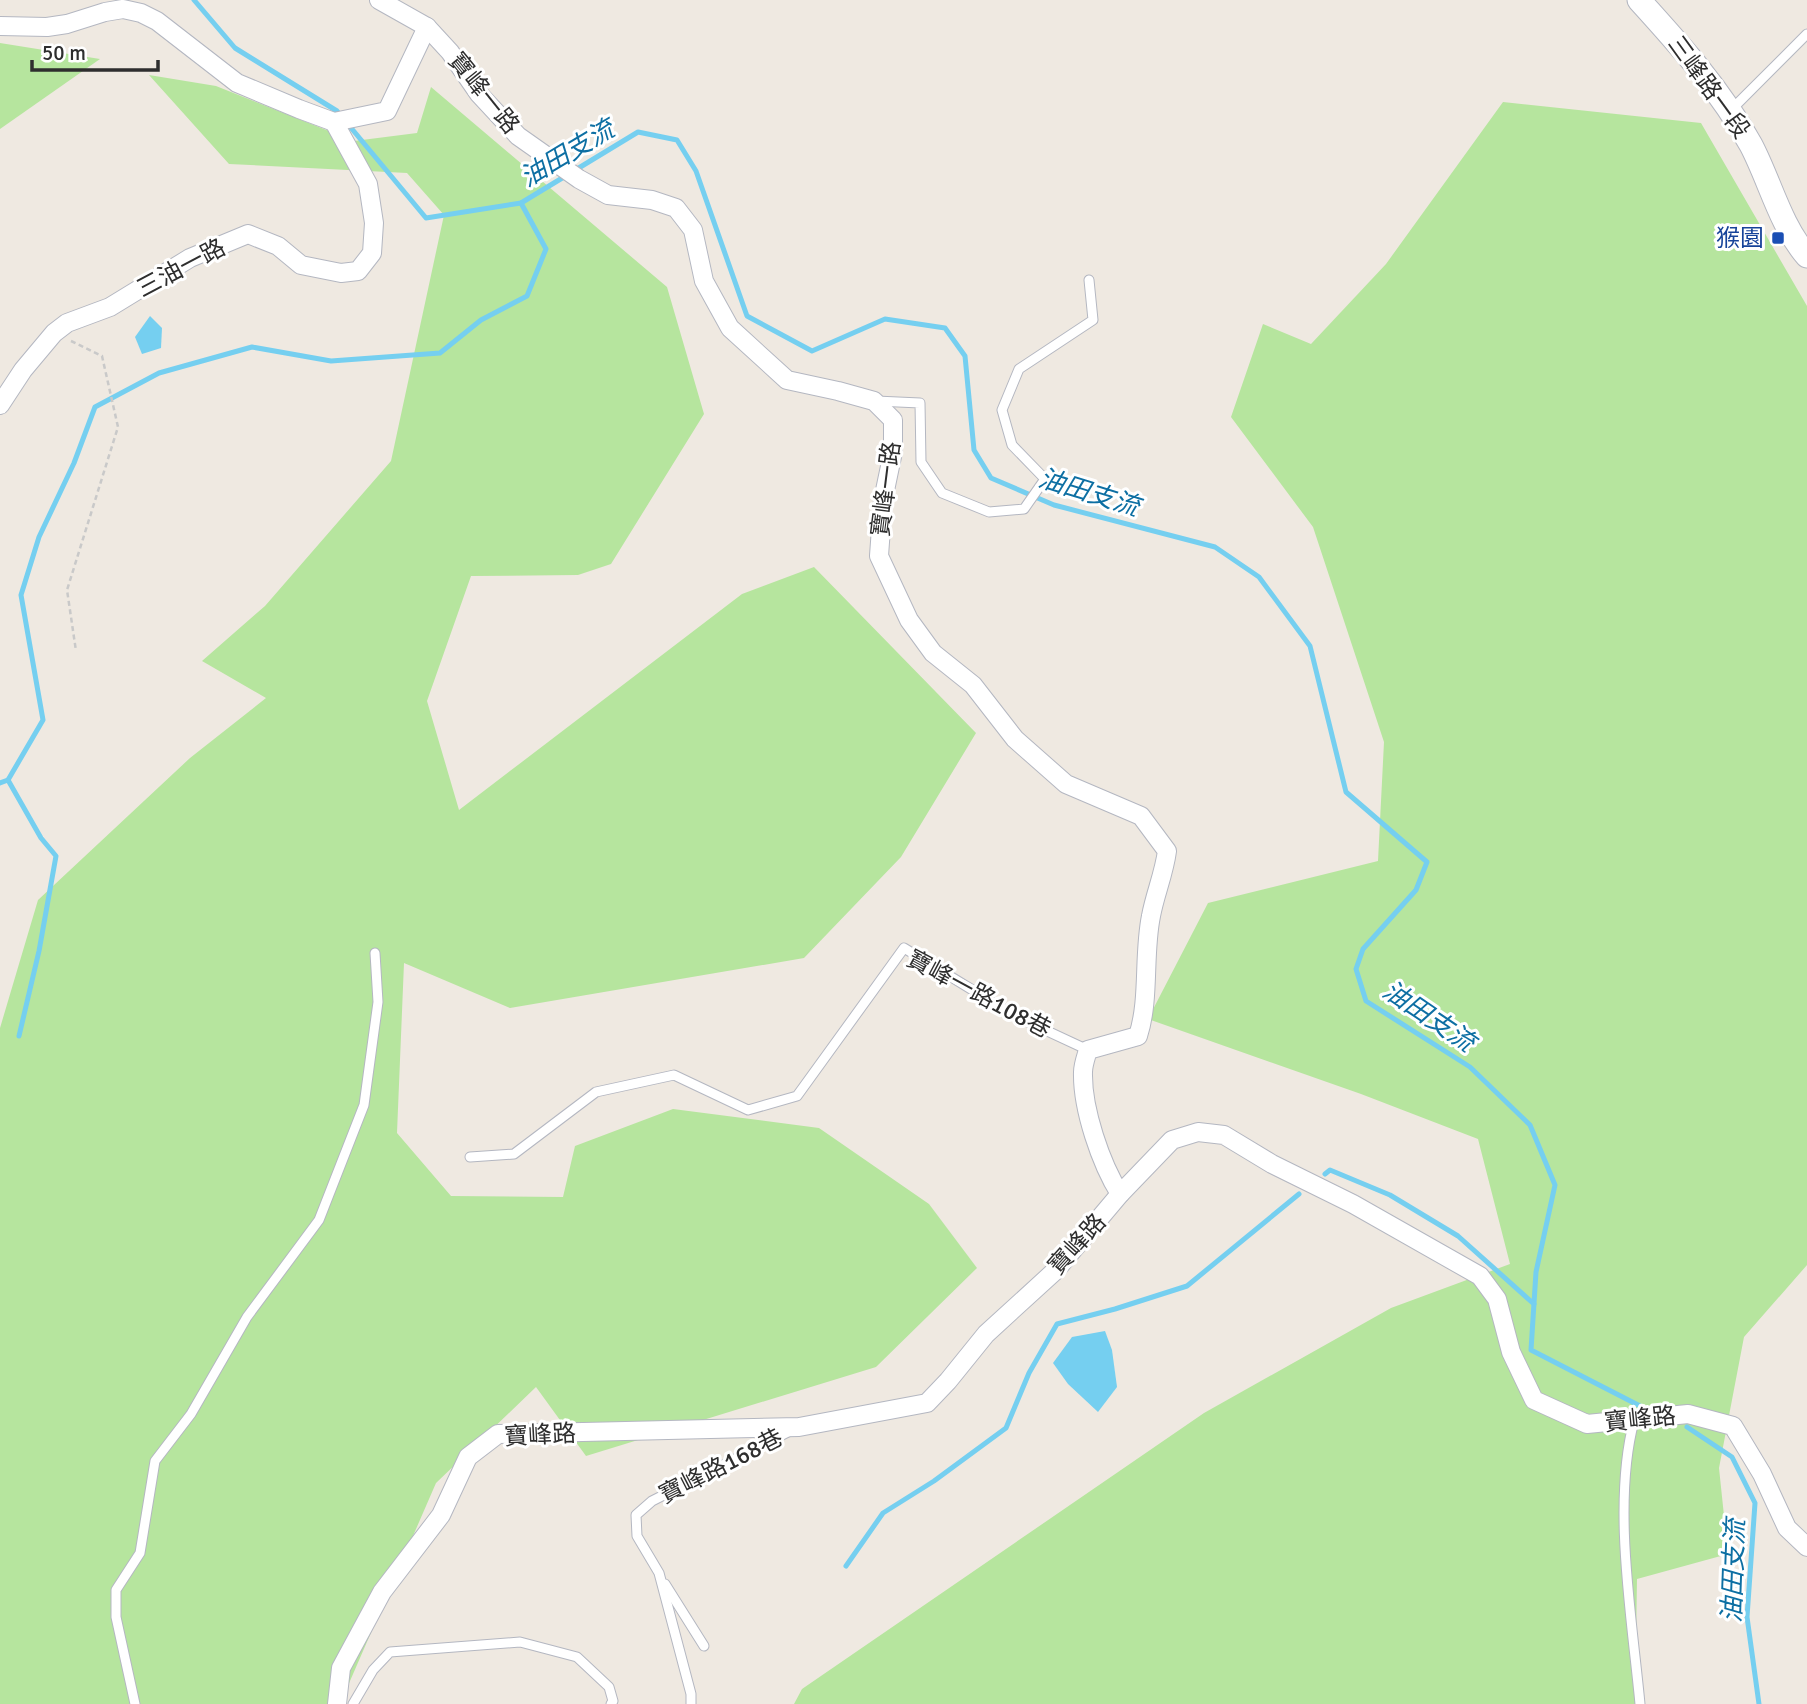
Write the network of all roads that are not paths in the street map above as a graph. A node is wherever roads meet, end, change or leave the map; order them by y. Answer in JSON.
{"nodes":[{"id":1,"x":379,"y":0,"type":"edge"},
{"id":2,"x":1639,"y":0,"type":"edge"},
{"id":3,"x":0,"y":26,"type":"edge"},
{"id":4,"x":427,"y":27,"type":"junction"},
{"id":5,"x":1807,"y":34,"type":"edge"},
{"id":6,"x":1731,"y":110,"type":"junction"},
{"id":7,"x":334,"y":121,"type":"junction"},
{"id":8,"x":1807,"y":256,"type":"edge"},
{"id":9,"x":1089,"y":280,"type":"dead end"},
{"id":10,"x":874,"y":401,"type":"junction"},
{"id":11,"x":0,"y":405,"type":"edge"},
{"id":12,"x":375,"y":953,"type":"dead end"},
{"id":13,"x":1088,"y":1050,"type":"junction"},
{"id":14,"x":470,"y":1157,"type":"dead end"},
{"id":15,"x":1120,"y":1194,"type":"junction"},
{"id":16,"x":1634,"y":1421,"type":"junction"},
{"id":17,"x":799,"y":1427,"type":"junction"},
{"id":18,"x":1807,"y":1547,"type":"edge"},
{"id":19,"x":659,"y":1573,"type":"junction"},
{"id":20,"x":704,"y":1646,"type":"dead end"},
{"id":21,"x":135,"y":1704,"type":"edge"},
{"id":22,"x":337,"y":1704,"type":"edge"},
{"id":23,"x":352,"y":1704,"type":"edge"},
{"id":24,"x":611,"y":1704,"type":"edge"},
{"id":25,"x":691,"y":1704,"type":"edge"},
{"id":26,"x":1640,"y":1704,"type":"edge"}],
"edges":[{"from":1,"to":4,"type":"street","name":"寶峰一路"},
{"from":2,"to":6,"type":"street","name":"三峰路一段"},
{"from":3,"to":7,"type":"street"},
{"from":4,"to":7,"type":"street"},
{"from":4,"to":10,"type":"street","name":"寶峰一路"},
{"from":5,"to":6,"type":"lane"},
{"from":6,"to":8,"type":"street","name":"三峰路一段"},
{"from":7,"to":11,"type":"street","name":"三油一路"},
{"from":9,"to":10,"type":"lane"},
{"from":10,"to":13,"type":"street","name":"寶峰一路"},
{"from":12,"to":21,"type":"lane"},
{"from":13,"to":14,"type":"lane","name":"寶峰一路108巷"},
{"from":13,"to":15,"type":"street"},
{"from":15,"to":16,"type":"street","name":"寶峰路"},
{"from":15,"to":17,"type":"street","name":"寶峰路"},
{"from":16,"to":18,"type":"street","name":"寶峰路"},
{"from":16,"to":26,"type":"lane"},
{"from":17,"to":19,"type":"lane","name":"寶峰路168巷"},
{"from":17,"to":22,"type":"street","name":"寶峰路"},
{"from":19,"to":20,"type":"lane"},
{"from":19,"to":25,"type":"lane","name":"寶峰路168巷"},
{"from":23,"to":24,"type":"lane"}]}
